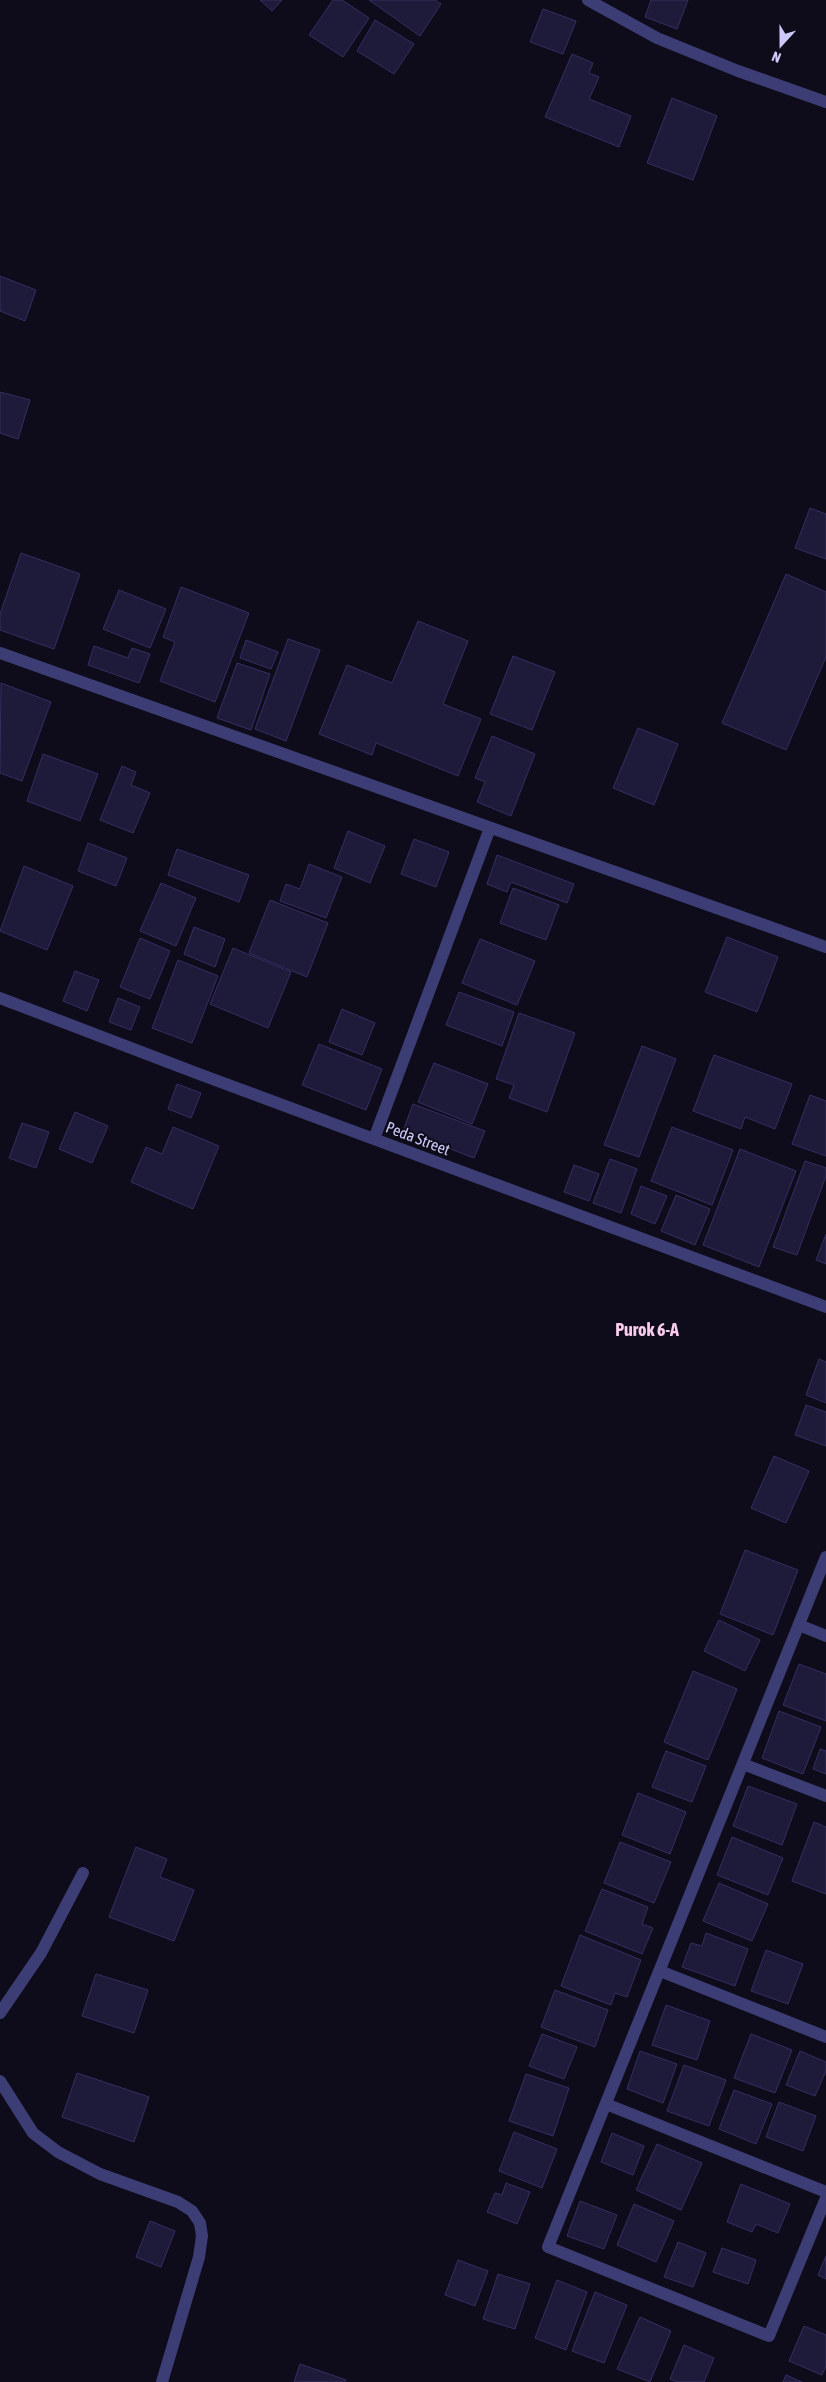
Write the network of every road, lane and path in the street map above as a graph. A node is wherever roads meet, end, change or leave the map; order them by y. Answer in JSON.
{"nodes":[{"id":1,"x":588,"y":0,"type":"edge"},
{"id":2,"x":826,"y":102,"type":"edge"},
{"id":3,"x":0,"y":653,"type":"edge"},
{"id":4,"x":490,"y":828,"type":"junction"},
{"id":5,"x":826,"y":947,"type":"edge"},
{"id":6,"x":0,"y":998,"type":"edge"},
{"id":7,"x":374,"y":1139,"type":"junction"},
{"id":8,"x":826,"y":1307,"type":"edge"},
{"id":9,"x":826,"y":1557,"type":"edge"},
{"id":10,"x":799,"y":1625,"type":"junction"},
{"id":11,"x":826,"y":1636,"type":"edge"},
{"id":12,"x":743,"y":1764,"type":"junction"},
{"id":13,"x":826,"y":1796,"type":"edge"},
{"id":14,"x":83,"y":1873,"type":"dead end"},
{"id":15,"x":660,"y":1971,"type":"junction"},
{"id":16,"x":0,"y":2013,"type":"edge"},
{"id":17,"x":826,"y":2037,"type":"edge"},
{"id":18,"x":0,"y":2081,"type":"edge"},
{"id":19,"x":606,"y":2104,"type":"junction"},
{"id":20,"x":826,"y":2192,"type":"edge"},
{"id":21,"x":826,"y":2198,"type":"edge"},
{"id":22,"x":162,"y":2382,"type":"edge"}],
"edges":[{"from":1,"to":2,"type":"street"},
{"from":3,"to":4,"type":"street"},
{"from":4,"to":5,"type":"street"},
{"from":4,"to":7,"type":"street"},
{"from":6,"to":7,"type":"street","name":"Peda Street"},
{"from":7,"to":8,"type":"street","name":"Peda Street"},
{"from":9,"to":10,"type":"street"},
{"from":10,"to":11,"type":"street"},
{"from":10,"to":12,"type":"street"},
{"from":12,"to":13,"type":"street"},
{"from":12,"to":15,"type":"street"},
{"from":14,"to":16,"type":"street"},
{"from":15,"to":17,"type":"street"},
{"from":15,"to":19,"type":"street"},
{"from":18,"to":22,"type":"street"},
{"from":19,"to":20,"type":"street"},
{"from":19,"to":21,"type":"street"}]}
